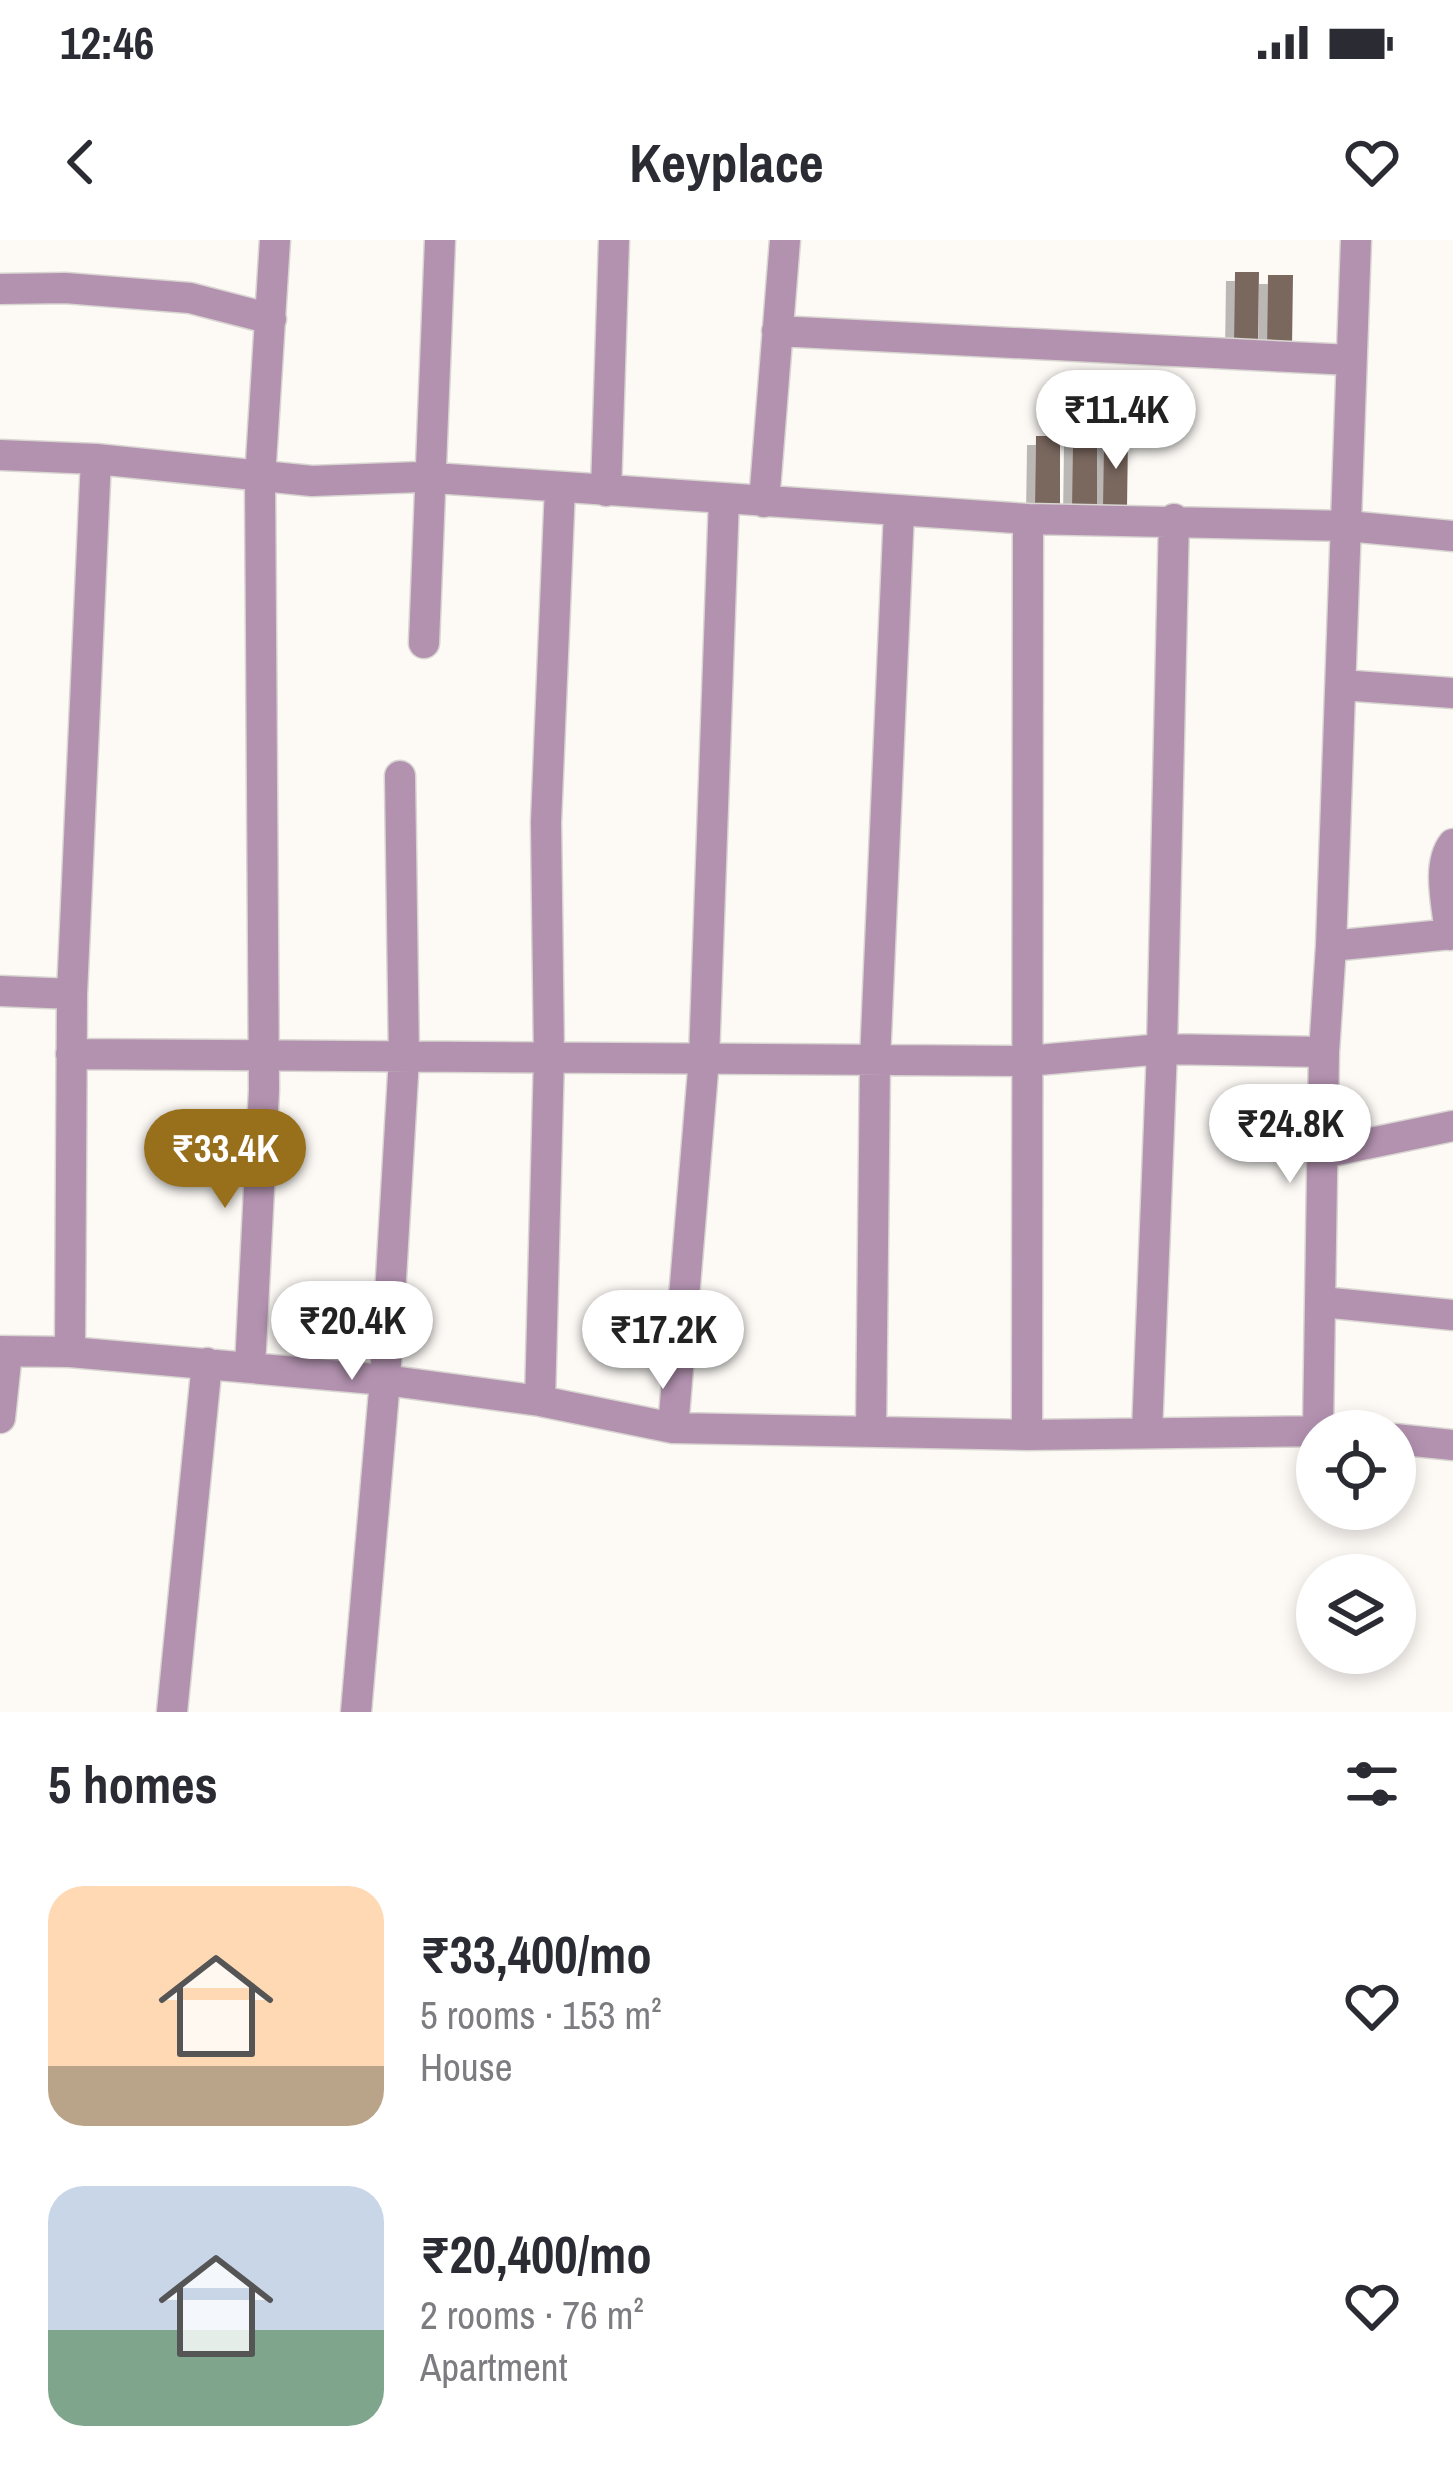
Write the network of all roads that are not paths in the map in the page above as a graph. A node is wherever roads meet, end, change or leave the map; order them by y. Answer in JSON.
{"nodes":[{"id":1,"x":274,"y":240,"type":"edge"},
{"id":2,"x":440,"y":240,"type":"edge"},
{"id":3,"x":614,"y":240,"type":"edge"},
{"id":4,"x":785,"y":240,"type":"edge"},
{"id":5,"x":1356,"y":240,"type":"edge"},
{"id":6,"x":0,"y":289,"type":"edge"},
{"id":7,"x":272,"y":319,"type":"junction"},
{"id":8,"x":778,"y":331,"type":"junction"},
{"id":9,"x":1352,"y":360,"type":"junction"},
{"id":10,"x":0,"y":455,"type":"edge"},
{"id":11,"x":96,"y":459,"type":"junction"},
{"id":12,"x":260,"y":478,"type":"junction"},
{"id":13,"x":431,"y":478,"type":"junction"},
{"id":14,"x":560,"y":487,"type":"junction"},
{"id":15,"x":606,"y":491,"type":"junction"},
{"id":16,"x":724,"y":500,"type":"junction"},
{"id":17,"x":764,"y":502,"type":"junction"},
{"id":18,"x":899,"y":511,"type":"junction"},
{"id":19,"x":1028,"y":519,"type":"junction"},
{"id":20,"x":1174,"y":519,"type":"junction"},
{"id":21,"x":1347,"y":526,"type":"junction"},
{"id":22,"x":1453,"y":536,"type":"edge"},
{"id":23,"x":424,"y":643,"type":"dead end"},
{"id":24,"x":1341,"y":685,"type":"junction"},
{"id":25,"x":1453,"y":693,"type":"edge"},
{"id":26,"x":400,"y":776,"type":"dead end"},
{"id":27,"x":1453,"y":844,"type":"edge"},
{"id":28,"x":1452,"y":935,"type":"edge"},
{"id":29,"x":1331,"y":946,"type":"junction"},
{"id":30,"x":0,"y":991,"type":"edge"},
{"id":31,"x":71,"y":994,"type":"junction"},
{"id":32,"x":1162,"y":1049,"type":"junction"},
{"id":33,"x":1324,"y":1052,"type":"junction"},
{"id":34,"x":71,"y":1054,"type":"junction"},
{"id":35,"x":263,"y":1054,"type":"junction"},
{"id":36,"x":549,"y":1057,"type":"junction"},
{"id":37,"x":404,"y":1058,"type":"junction"},
{"id":38,"x":704,"y":1059,"type":"junction"},
{"id":39,"x":875,"y":1060,"type":"junction"},
{"id":40,"x":1028,"y":1061,"type":"junction"},
{"id":41,"x":1453,"y":1126,"type":"edge"},
{"id":42,"x":1323,"y":1153,"type":"junction"},
{"id":43,"x":1322,"y":1302,"type":"junction"},
{"id":44,"x":1453,"y":1315,"type":"edge"},
{"id":45,"x":3,"y":1352,"type":"edge"},
{"id":46,"x":70,"y":1352,"type":"junction"},
{"id":47,"x":207,"y":1363,"type":"junction"},
{"id":48,"x":250,"y":1367,"type":"junction"},
{"id":49,"x":386,"y":1380,"type":"junction"},
{"id":50,"x":539,"y":1401,"type":"junction"},
{"id":51,"x":1322,"y":1410,"type":"edge"},
{"id":52,"x":0,"y":1418,"type":"edge"},
{"id":53,"x":673,"y":1428,"type":"junction"},
{"id":54,"x":1296,"y":1431,"type":"edge"},
{"id":55,"x":871,"y":1432,"type":"junction"},
{"id":56,"x":1147,"y":1433,"type":"junction"},
{"id":57,"x":1027,"y":1435,"type":"junction"},
{"id":58,"x":1416,"y":1441,"type":"edge"},
{"id":59,"x":1453,"y":1445,"type":"edge"},
{"id":60,"x":172,"y":1712,"type":"edge"},
{"id":61,"x":356,"y":1712,"type":"edge"}],
"edges":[{"from":1,"to":7,"type":"street"},
{"from":2,"to":13,"type":"street"},
{"from":3,"to":15,"type":"street"},
{"from":4,"to":8,"type":"street"},
{"from":5,"to":9,"type":"street"},
{"from":6,"to":7,"type":"street"},
{"from":7,"to":12,"type":"street"},
{"from":8,"to":9,"type":"street"},
{"from":8,"to":17,"type":"street"},
{"from":9,"to":21,"type":"street"},
{"from":10,"to":11,"type":"street"},
{"from":11,"to":12,"type":"street"},
{"from":11,"to":31,"type":"street"},
{"from":12,"to":13,"type":"street"},
{"from":12,"to":35,"type":"street"},
{"from":13,"to":14,"type":"street"},
{"from":13,"to":23,"type":"street"},
{"from":14,"to":15,"type":"street"},
{"from":14,"to":36,"type":"street"},
{"from":15,"to":16,"type":"street"},
{"from":16,"to":17,"type":"street"},
{"from":16,"to":38,"type":"street"},
{"from":17,"to":18,"type":"street"},
{"from":18,"to":19,"type":"street"},
{"from":18,"to":39,"type":"street"},
{"from":19,"to":20,"type":"street"},
{"from":19,"to":40,"type":"street"},
{"from":20,"to":21,"type":"street"},
{"from":20,"to":32,"type":"street"},
{"from":21,"to":22,"type":"street"},
{"from":21,"to":24,"type":"street"},
{"from":24,"to":25,"type":"street"},
{"from":24,"to":29,"type":"street"},
{"from":26,"to":37,"type":"street"},
{"from":27,"to":28,"type":"street"},
{"from":28,"to":29,"type":"street"},
{"from":29,"to":33,"type":"street"},
{"from":30,"to":31,"type":"street"},
{"from":31,"to":34,"type":"street"},
{"from":32,"to":33,"type":"street"},
{"from":32,"to":40,"type":"street"},
{"from":32,"to":56,"type":"street"},
{"from":33,"to":42,"type":"street"},
{"from":34,"to":35,"type":"street"},
{"from":34,"to":46,"type":"street"},
{"from":35,"to":37,"type":"street"},
{"from":35,"to":48,"type":"street"},
{"from":36,"to":37,"type":"street"},
{"from":36,"to":38,"type":"street"},
{"from":36,"to":50,"type":"street"},
{"from":37,"to":49,"type":"street"},
{"from":38,"to":39,"type":"street"},
{"from":38,"to":53,"type":"street"},
{"from":39,"to":40,"type":"street"},
{"from":39,"to":55,"type":"street"},
{"from":40,"to":57,"type":"street"},
{"from":41,"to":42,"type":"street"},
{"from":42,"to":43,"type":"street"},
{"from":43,"to":44,"type":"street"},
{"from":43,"to":51,"type":"street"},
{"from":45,"to":46,"type":"street"},
{"from":45,"to":52,"type":"street"},
{"from":46,"to":47,"type":"street"},
{"from":47,"to":48,"type":"street"},
{"from":47,"to":60,"type":"street"},
{"from":48,"to":49,"type":"street"},
{"from":49,"to":50,"type":"street"},
{"from":49,"to":61,"type":"street"},
{"from":50,"to":53,"type":"street"},
{"from":53,"to":55,"type":"street"},
{"from":54,"to":56,"type":"street"},
{"from":55,"to":57,"type":"street"},
{"from":56,"to":57,"type":"street"},
{"from":58,"to":59,"type":"street"}]}
